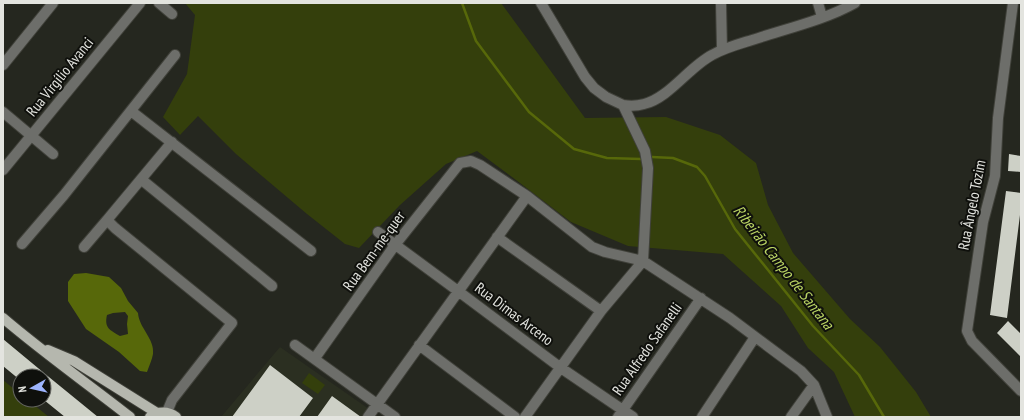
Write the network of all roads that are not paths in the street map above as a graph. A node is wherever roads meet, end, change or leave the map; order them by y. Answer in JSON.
{"nodes":[{"id":1,"x":53,"y":3,"type":"edge"},
{"id":2,"x":140,"y":3,"type":"edge"},
{"id":3,"x":159,"y":3,"type":"edge"},
{"id":4,"x":541,"y":3,"type":"edge"},
{"id":5,"x":721,"y":3,"type":"edge"},
{"id":6,"x":818,"y":3,"type":"edge"},
{"id":7,"x":855,"y":3,"type":"edge"},
{"id":8,"x":1013,"y":3,"type":"edge"},
{"id":9,"x":172,"y":14,"type":"dead end"},
{"id":10,"x":822,"y":17,"type":"junction"},
{"id":11,"x":722,"y":50,"type":"junction"},
{"id":12,"x":175,"y":55,"type":"dead end"},
{"id":13,"x":3,"y":65,"type":"edge"},
{"id":14,"x":623,"y":105,"type":"junction"},
{"id":15,"x":131,"y":110,"type":"junction"},
{"id":16,"x":3,"y":112,"type":"edge"},
{"id":17,"x":31,"y":136,"type":"junction"},
{"id":18,"x":172,"y":142,"type":"junction"},
{"id":19,"x":53,"y":154,"type":"dead end"},
{"id":20,"x":3,"y":170,"type":"edge"},
{"id":21,"x":142,"y":180,"type":"junction"},
{"id":22,"x":527,"y":196,"type":"junction"},
{"id":23,"x":108,"y":220,"type":"junction"},
{"id":24,"x":378,"y":232,"type":"dead end"},
{"id":25,"x":497,"y":237,"type":"junction"},
{"id":26,"x":22,"y":244,"type":"dead end"},
{"id":27,"x":395,"y":245,"type":"junction"},
{"id":28,"x":84,"y":247,"type":"dead end"},
{"id":29,"x":311,"y":251,"type":"dead end"},
{"id":30,"x":643,"y":261,"type":"junction"},
{"id":31,"x":272,"y":286,"type":"dead end"},
{"id":32,"x":458,"y":291,"type":"junction"},
{"id":33,"x":701,"y":298,"type":"junction"},
{"id":34,"x":601,"y":311,"type":"junction"},
{"id":35,"x":3,"y":318,"type":"edge"},
{"id":36,"x":755,"y":337,"type":"junction"},
{"id":37,"x":33,"y":344,"type":"junction"},
{"id":38,"x":295,"y":345,"type":"dead end"},
{"id":39,"x":419,"y":346,"type":"junction"},
{"id":40,"x":314,"y":358,"type":"junction"},
{"id":41,"x":561,"y":368,"type":"junction"},
{"id":42,"x":814,"y":385,"type":"junction"},
{"id":43,"x":1021,"y":391,"type":"edge"},
{"id":44,"x":377,"y":404,"type":"junction"},
{"id":45,"x":621,"y":413,"type":"edge"},
{"id":46,"x":158,"y":414,"type":"edge"},
{"id":47,"x":130,"y":417,"type":"edge"},
{"id":48,"x":176,"y":417,"type":"edge"},
{"id":49,"x":368,"y":417,"type":"edge"},
{"id":50,"x":395,"y":417,"type":"edge"},
{"id":51,"x":515,"y":417,"type":"edge"},
{"id":52,"x":525,"y":417,"type":"edge"},
{"id":53,"x":633,"y":417,"type":"edge"},
{"id":54,"x":702,"y":417,"type":"edge"},
{"id":55,"x":791,"y":417,"type":"edge"},
{"id":56,"x":827,"y":417,"type":"edge"}],
"edges":[{"from":1,"to":13,"type":"street"},
{"from":2,"to":17,"type":"street","name":"Rua Virgílio Avanci"},
{"from":3,"to":9,"type":"street"},
{"from":4,"to":14,"type":"street"},
{"from":5,"to":11,"type":"street"},
{"from":6,"to":10,"type":"street"},
{"from":7,"to":10,"type":"street"},
{"from":8,"to":43,"type":"street","name":"Rua Ângelo Tozim"},
{"from":10,"to":11,"type":"street"},
{"from":11,"to":14,"type":"street"},
{"from":12,"to":15,"type":"street"},
{"from":14,"to":30,"type":"street"},
{"from":15,"to":18,"type":"street"},
{"from":15,"to":26,"type":"street"},
{"from":16,"to":17,"type":"street"},
{"from":17,"to":19,"type":"street"},
{"from":17,"to":20,"type":"street","name":"Rua Virgílio Avanci"},
{"from":18,"to":21,"type":"street"},
{"from":18,"to":29,"type":"street"},
{"from":21,"to":23,"type":"street"},
{"from":21,"to":31,"type":"street"},
{"from":22,"to":25,"type":"street"},
{"from":22,"to":27,"type":"street","name":"Rua Bem-me-quer"},
{"from":22,"to":30,"type":"street"},
{"from":23,"to":28,"type":"street"},
{"from":23,"to":46,"type":"street"},
{"from":24,"to":27,"type":"street","name":"Rua Dimas Arceno"},
{"from":25,"to":32,"type":"street"},
{"from":25,"to":34,"type":"street"},
{"from":27,"to":32,"type":"street","name":"Rua Dimas Arceno"},
{"from":27,"to":40,"type":"street","name":"Rua Bem-me-quer"},
{"from":30,"to":33,"type":"street"},
{"from":30,"to":34,"type":"street"},
{"from":32,"to":39,"type":"street"},
{"from":32,"to":41,"type":"street","name":"Rua Dimas Arceno"},
{"from":33,"to":36,"type":"street"},
{"from":33,"to":45,"type":"street","name":"Rua Alfredo Safanelli"},
{"from":34,"to":41,"type":"street"},
{"from":35,"to":37,"type":"main road"},
{"from":36,"to":42,"type":"street"},
{"from":36,"to":54,"type":"street"},
{"from":37,"to":46,"type":"main road"},
{"from":37,"to":47,"type":"main road"},
{"from":38,"to":40,"type":"street"},
{"from":39,"to":44,"type":"street"},
{"from":39,"to":51,"type":"street"},
{"from":40,"to":44,"type":"street"},
{"from":41,"to":45,"type":"street","name":"Rua Dimas Arceno"},
{"from":41,"to":52,"type":"street"},
{"from":42,"to":55,"type":"street"},
{"from":42,"to":56,"type":"street"},
{"from":44,"to":49,"type":"street"},
{"from":44,"to":50,"type":"street"},
{"from":45,"to":53,"type":"street","name":"Rua Dimas Arceno"},
{"from":46,"to":48,"type":"main road"}]}
